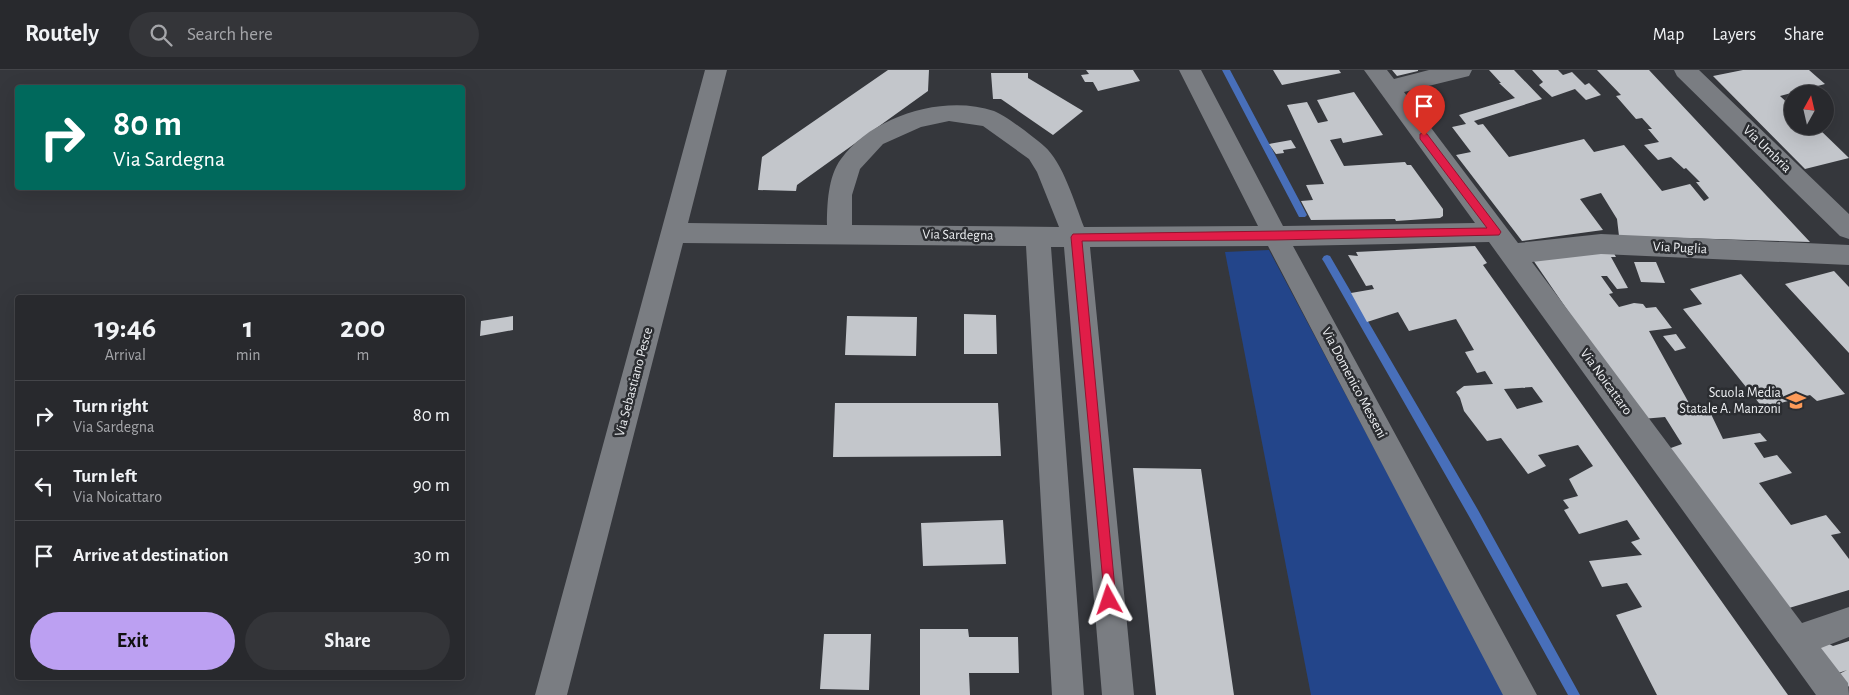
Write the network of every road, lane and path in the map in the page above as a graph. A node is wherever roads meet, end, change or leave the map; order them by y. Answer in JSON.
{"nodes":[{"id":1,"x":716,"y":70,"type":"edge"},
{"id":2,"x":1190,"y":70,"type":"edge"},
{"id":3,"x":1461,"y":70,"type":"edge"},
{"id":4,"x":1685,"y":70,"type":"edge"},
{"id":5,"x":1381,"y":79,"type":"edge"},
{"id":6,"x":1849,"y":229,"type":"edge"},
{"id":7,"x":1496,"y":232,"type":"junction"},
{"id":8,"x":673,"y":233,"type":"junction"},
{"id":9,"x":839,"y":234,"type":"junction"},
{"id":10,"x":1038,"y":236,"type":"junction"},
{"id":11,"x":1275,"y":236,"type":"junction"},
{"id":12,"x":1076,"y":237,"type":"junction"},
{"id":13,"x":1512,"y":254,"type":"junction"},
{"id":14,"x":1849,"y":255,"type":"edge"},
{"id":15,"x":1849,"y":622,"type":"edge"},
{"id":16,"x":1796,"y":641,"type":"junction"},
{"id":17,"x":551,"y":695,"type":"edge"},
{"id":18,"x":1068,"y":695,"type":"edge"},
{"id":19,"x":1118,"y":695,"type":"edge"},
{"id":20,"x":1521,"y":695,"type":"edge"},
{"id":21,"x":1836,"y":695,"type":"edge"}],
"edges":[{"from":1,"to":8,"type":"street","name":"Via Sebastiano Pesce"},
{"from":2,"to":11,"type":"street","name":"Via Domenico Messeni"},
{"from":3,"to":5,"type":"street"},
{"from":4,"to":6,"type":"street","name":"Via Umbria"},
{"from":5,"to":7,"type":"street","name":"Via Noicattaro"},
{"from":7,"to":11,"type":"street","name":"Via Sardegna"},
{"from":7,"to":13,"type":"street","name":"Via Noicattaro"},
{"from":8,"to":9,"type":"street","name":"Via Sardegna"},
{"from":8,"to":17,"type":"street","name":"Via Sebastiano Pesce"},
{"from":9,"to":10,"type":"street","name":"Via Sardegna"},
{"from":9,"to":12,"type":"street"},
{"from":10,"to":12,"type":"street","name":"Via Sardegna"},
{"from":10,"to":18,"type":"street"},
{"from":11,"to":12,"type":"street","name":"Via Sardegna"},
{"from":11,"to":20,"type":"street","name":"Via Domenico Messeni"},
{"from":12,"to":19,"type":"street"},
{"from":13,"to":14,"type":"street","name":"Via Puglia"},
{"from":13,"to":16,"type":"street","name":"Via Noicattaro"},
{"from":15,"to":16,"type":"street"},
{"from":16,"to":21,"type":"street","name":"Via Noicattaro"}]}
